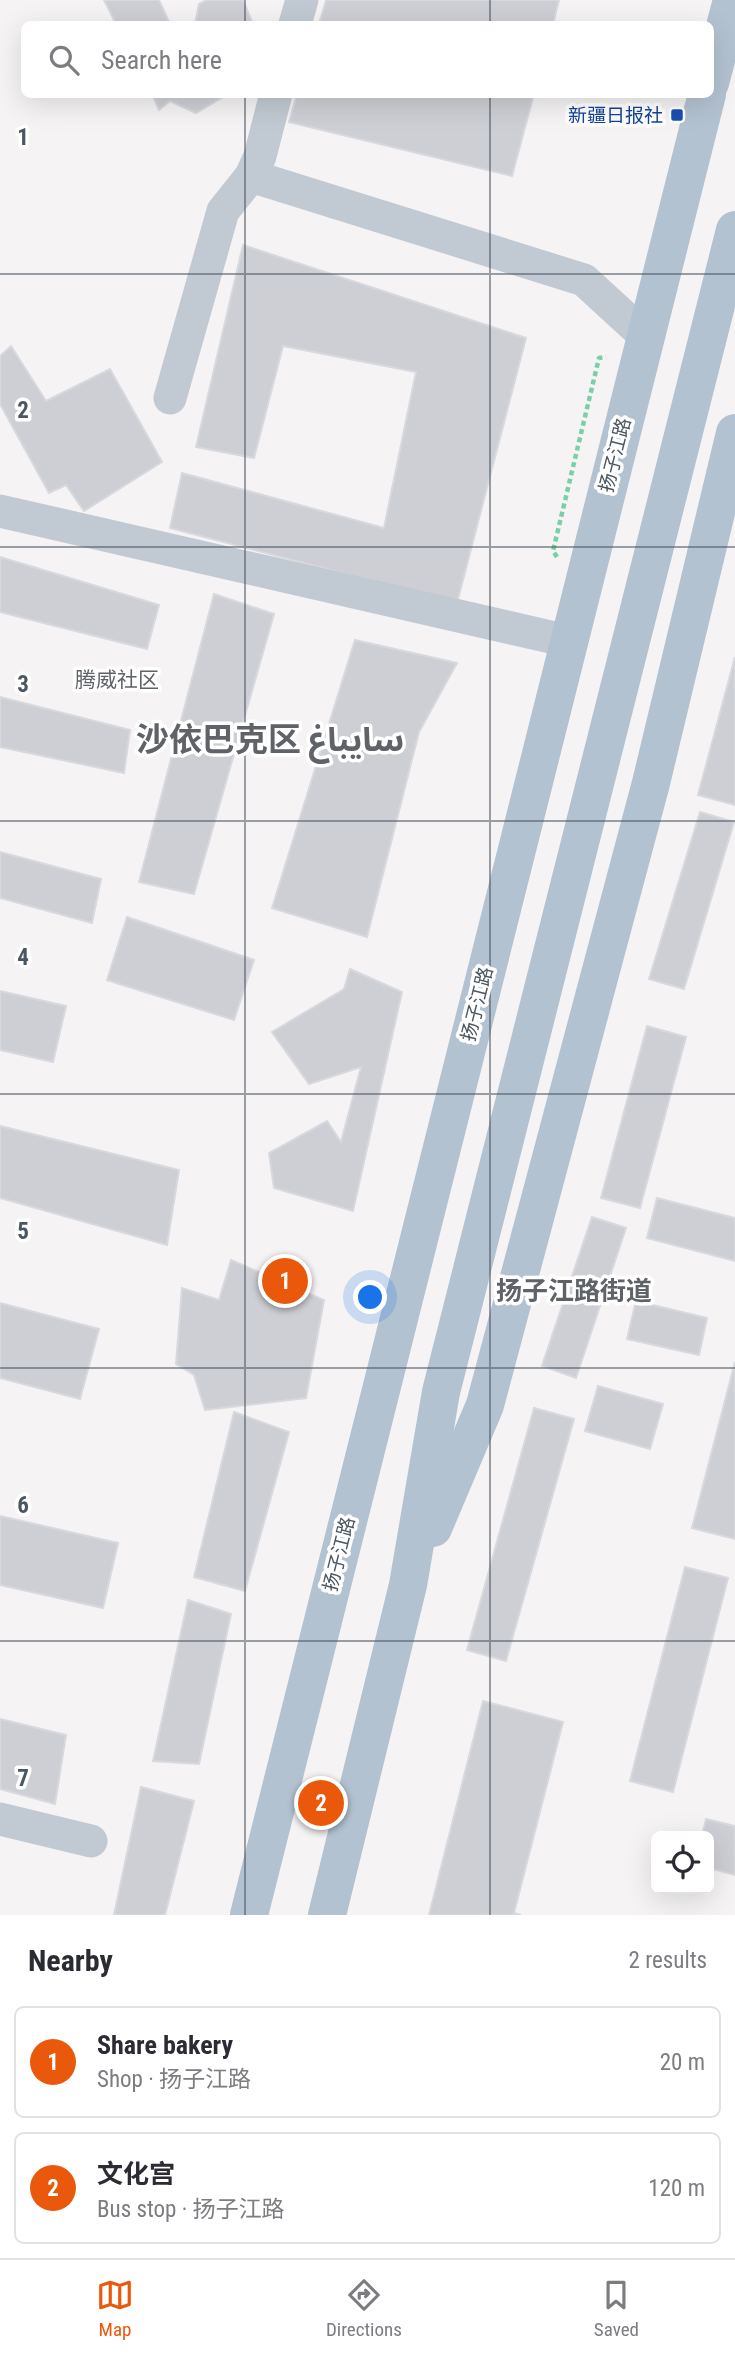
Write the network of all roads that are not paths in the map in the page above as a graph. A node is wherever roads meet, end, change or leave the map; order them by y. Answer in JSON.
{"nodes":[{"id":1,"x":302,"y":0,"type":"edge"},
{"id":2,"x":732,"y":0,"type":"edge"},
{"id":3,"x":296,"y":21,"type":"edge"},
{"id":4,"x":714,"y":68,"type":"edge"},
{"id":5,"x":275,"y":98,"type":"edge"},
{"id":6,"x":707,"y":98,"type":"edge"},
{"id":7,"x":251,"y":176,"type":"junction"},
{"id":8,"x":735,"y":230,"type":"edge"},
{"id":9,"x":645,"y":336,"type":"junction"},
{"id":10,"x":170,"y":398,"type":"dead end"},
{"id":11,"x":735,"y":433,"type":"edge"},
{"id":12,"x":0,"y":511,"type":"edge"},
{"id":13,"x":568,"y":641,"type":"junction"},
{"id":14,"x":408,"y":1585,"type":"junction"},
{"id":15,"x":0,"y":1819,"type":"edge"},
{"id":16,"x":91,"y":1841,"type":"dead end"},
{"id":17,"x":249,"y":1915,"type":"edge"},
{"id":18,"x":327,"y":1915,"type":"edge"}],
"edges":[{"from":1,"to":3,"type":"street"},
{"from":2,"to":4,"type":"main road"},
{"from":5,"to":7,"type":"street"},
{"from":6,"to":9,"type":"main road","name":"扬子江路"},
{"from":7,"to":9,"type":"street"},
{"from":7,"to":10,"type":"street"},
{"from":8,"to":14,"type":"main road"},
{"from":9,"to":13,"type":"main road","name":"扬子江路"},
{"from":11,"to":14,"type":"main road"},
{"from":12,"to":13,"type":"street"},
{"from":13,"to":17,"type":"main road","name":"扬子江路"},
{"from":14,"to":18,"type":"main road"},
{"from":15,"to":16,"type":"street"}]}
